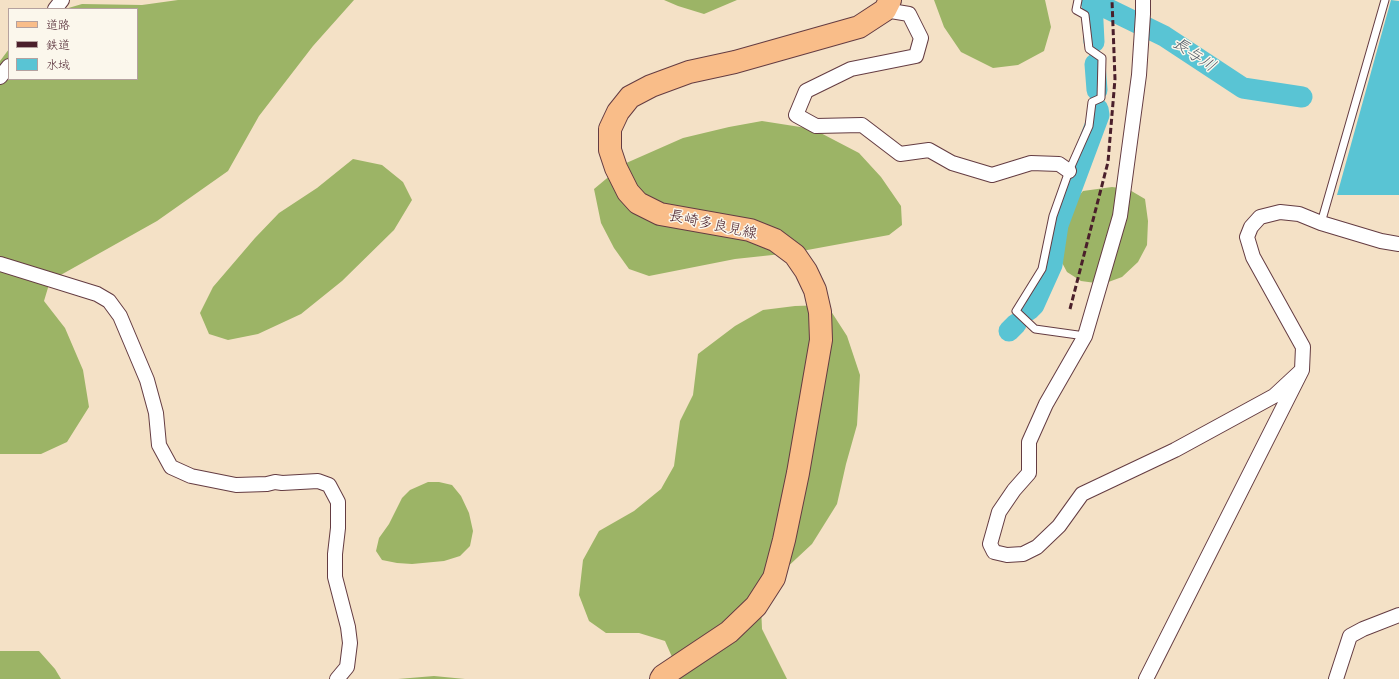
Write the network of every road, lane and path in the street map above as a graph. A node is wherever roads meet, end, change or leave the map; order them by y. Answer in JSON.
{"nodes":[{"id":1,"x":62,"y":0,"type":"edge"},
{"id":2,"x":1078,"y":0,"type":"edge"},
{"id":3,"x":1386,"y":0,"type":"edge"},
{"id":4,"x":888,"y":5,"type":"edge"},
{"id":5,"x":1143,"y":7,"type":"edge"},
{"id":6,"x":56,"y":8,"type":"edge"},
{"id":7,"x":8,"y":67,"type":"edge"},
{"id":8,"x":0,"y":77,"type":"edge"},
{"id":9,"x":1069,"y":171,"type":"junction"},
{"id":10,"x":1321,"y":223,"type":"junction"},
{"id":11,"x":1399,"y":244,"type":"edge"},
{"id":12,"x":0,"y":264,"type":"edge"},
{"id":13,"x":1085,"y":336,"type":"junction"},
{"id":14,"x":1302,"y":370,"type":"junction"},
{"id":15,"x":1399,"y":616,"type":"edge"},
{"id":16,"x":337,"y":679,"type":"edge"},
{"id":17,"x":661,"y":679,"type":"edge"},
{"id":18,"x":1146,"y":679,"type":"edge"},
{"id":19,"x":1336,"y":679,"type":"edge"}],
"edges":[{"from":1,"to":6,"type":"street"},
{"from":2,"to":9,"type":"lane"},
{"from":3,"to":10,"type":"lane"},
{"from":4,"to":9,"type":"street"},
{"from":4,"to":17,"type":"main road","name":"長崎多良見線"},
{"from":5,"to":13,"type":"street"},
{"from":7,"to":8,"type":"street"},
{"from":9,"to":13,"type":"lane"},
{"from":10,"to":11,"type":"street"},
{"from":10,"to":14,"type":"street"},
{"from":12,"to":16,"type":"street"},
{"from":13,"to":14,"type":"street"},
{"from":14,"to":18,"type":"street"},
{"from":15,"to":19,"type":"street"}]}
